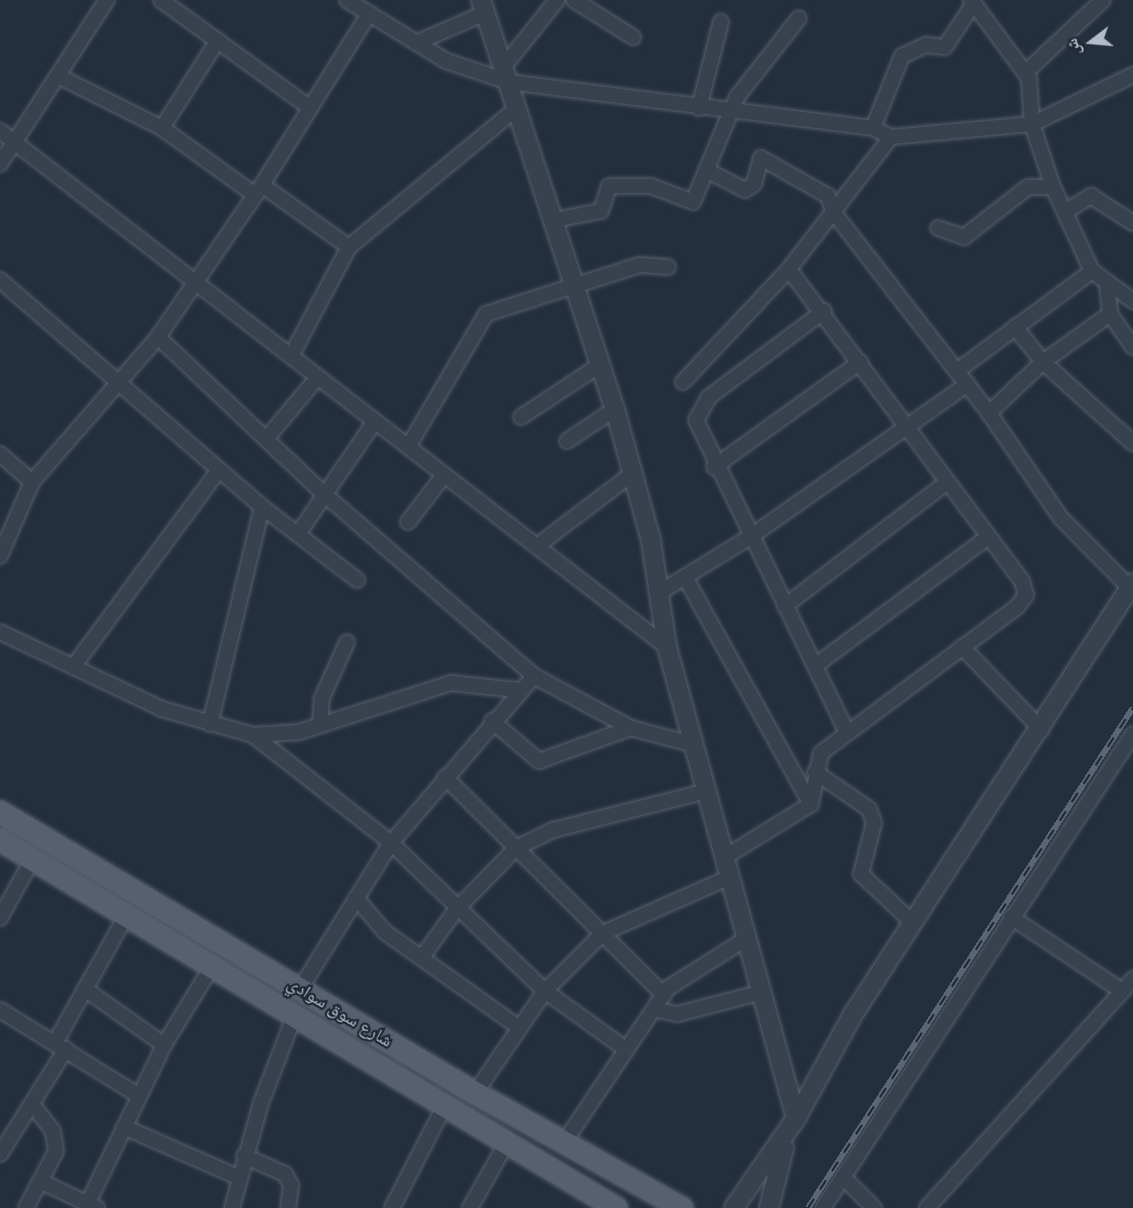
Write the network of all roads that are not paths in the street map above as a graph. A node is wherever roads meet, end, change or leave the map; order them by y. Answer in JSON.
{"nodes":[{"id":1,"x":107,"y":0,"type":"edge"},
{"id":2,"x":161,"y":0,"type":"edge"},
{"id":3,"x":347,"y":0,"type":"edge"},
{"id":4,"x":557,"y":0,"type":"edge"},
{"id":5,"x":574,"y":0,"type":"edge"},
{"id":6,"x":1103,"y":0,"type":"edge"},
{"id":7,"x":972,"y":2,"type":"edge"},
{"id":8,"x":483,"y":7,"type":"edge"},
{"id":9,"x":369,"y":14,"type":"junction"},
{"id":10,"x":799,"y":18,"type":"dead end"},
{"id":11,"x":721,"y":22,"type":"dead end"},
{"id":12,"x":633,"y":37,"type":"dead end"},
{"id":13,"x":218,"y":40,"type":"junction"},
{"id":14,"x":416,"y":43,"type":"junction"},
{"id":15,"x":1026,"y":72,"type":"junction"},
{"id":16,"x":506,"y":74,"type":"junction"},
{"id":17,"x":1133,"y":75,"type":"edge"},
{"id":18,"x":58,"y":76,"type":"junction"},
{"id":19,"x":310,"y":108,"type":"junction"},
{"id":20,"x":699,"y":108,"type":"junction"},
{"id":21,"x":516,"y":109,"type":"junction"},
{"id":22,"x":732,"y":112,"type":"junction"},
{"id":23,"x":1032,"y":124,"type":"junction"},
{"id":24,"x":162,"y":128,"type":"junction"},
{"id":25,"x":873,"y":128,"type":"junction"},
{"id":26,"x":0,"y":131,"type":"edge"},
{"id":27,"x":891,"y":137,"type":"junction"},
{"id":28,"x":15,"y":143,"type":"junction"},
{"id":29,"x":0,"y":164,"type":"edge"},
{"id":30,"x":710,"y":172,"type":"junction"},
{"id":31,"x":1053,"y":187,"type":"junction"},
{"id":32,"x":259,"y":190,"type":"junction"},
{"id":33,"x":1065,"y":212,"type":"junction"},
{"id":34,"x":834,"y":213,"type":"junction"},
{"id":35,"x":555,"y":220,"type":"junction"},
{"id":36,"x":1133,"y":223,"type":"edge"},
{"id":37,"x":938,"y":228,"type":"dead end"},
{"id":38,"x":349,"y":246,"type":"junction"},
{"id":39,"x":668,"y":267,"type":"dead end"},
{"id":40,"x":789,"y":269,"type":"junction"},
{"id":41,"x":1092,"y":271,"type":"junction"},
{"id":42,"x":0,"y":280,"type":"edge"},
{"id":43,"x":195,"y":282,"type":"junction"},
{"id":44,"x":578,"y":284,"type":"junction"},
{"id":45,"x":1107,"y":284,"type":"junction"},
{"id":46,"x":1133,"y":301,"type":"edge"},
{"id":47,"x":824,"y":311,"type":"junction"},
{"id":48,"x":1110,"y":314,"type":"junction"},
{"id":49,"x":1015,"y":327,"type":"junction"},
{"id":50,"x":158,"y":337,"type":"junction"},
{"id":51,"x":1133,"y":347,"type":"edge"},
{"id":52,"x":291,"y":356,"type":"junction"},
{"id":53,"x":860,"y":362,"type":"junction"},
{"id":54,"x":1043,"y":362,"type":"junction"},
{"id":55,"x":600,"y":365,"type":"junction"},
{"id":56,"x":957,"y":371,"type":"junction"},
{"id":57,"x":318,"y":377,"type":"junction"},
{"id":58,"x":683,"y":382,"type":"dead end"},
{"id":59,"x":118,"y":383,"type":"junction"},
{"id":60,"x":968,"y":384,"type":"junction"},
{"id":61,"x":615,"y":410,"type":"junction"},
{"id":62,"x":989,"y":413,"type":"junction"},
{"id":63,"x":521,"y":417,"type":"dead end"},
{"id":64,"x":375,"y":421,"type":"junction"},
{"id":65,"x":906,"y":426,"type":"junction"},
{"id":66,"x":266,"y":439,"type":"junction"},
{"id":67,"x":567,"y":441,"type":"dead end"},
{"id":68,"x":1133,"y":443,"type":"edge"},
{"id":69,"x":408,"y":447,"type":"junction"},
{"id":70,"x":0,"y":454,"type":"edge"},
{"id":71,"x":714,"y":466,"type":"junction"},
{"id":72,"x":219,"y":470,"type":"junction"},
{"id":73,"x":633,"y":473,"type":"junction"},
{"id":74,"x":444,"y":475,"type":"junction"},
{"id":75,"x":32,"y":482,"type":"junction"},
{"id":76,"x":947,"y":482,"type":"junction"},
{"id":77,"x":324,"y":494,"type":"junction"},
{"id":78,"x":262,"y":507,"type":"junction"},
{"id":79,"x":408,"y":522,"type":"dead end"},
{"id":80,"x":298,"y":534,"type":"junction"},
{"id":81,"x":750,"y":537,"type":"junction"},
{"id":82,"x":988,"y":537,"type":"junction"},
{"id":83,"x":537,"y":546,"type":"junction"},
{"id":84,"x":0,"y":556,"type":"edge"},
{"id":85,"x":685,"y":577,"type":"junction"},
{"id":86,"x":357,"y":580,"type":"dead end"},
{"id":87,"x":1131,"y":585,"type":"edge"},
{"id":88,"x":657,"y":594,"type":"junction"},
{"id":89,"x":784,"y":606,"type":"junction"},
{"id":90,"x":0,"y":632,"type":"edge"},
{"id":91,"x":347,"y":642,"type":"dead end"},
{"id":92,"x":668,"y":647,"type":"junction"},
{"id":93,"x":962,"y":647,"type":"junction"},
{"id":94,"x":815,"y":666,"type":"junction"},
{"id":95,"x":72,"y":667,"type":"junction"},
{"id":96,"x":534,"y":676,"type":"junction"},
{"id":97,"x":518,"y":690,"type":"junction"},
{"id":98,"x":492,"y":721,"type":"junction"},
{"id":99,"x":210,"y":724,"type":"junction"},
{"id":100,"x":320,"y":725,"type":"junction"},
{"id":101,"x":631,"y":728,"type":"junction"},
{"id":102,"x":1042,"y":730,"type":"junction"},
{"id":103,"x":847,"y":732,"type":"junction"},
{"id":104,"x":1133,"y":734,"type":"edge"},
{"id":105,"x":253,"y":735,"type":"junction"},
{"id":106,"x":695,"y":745,"type":"junction"},
{"id":107,"x":815,"y":772,"type":"junction"},
{"id":108,"x":445,"y":777,"type":"junction"},
{"id":109,"x":707,"y":792,"type":"junction"},
{"id":110,"x":811,"y":804,"type":"junction"},
{"id":111,"x":0,"y":812,"type":"edge"},
{"id":112,"x":0,"y":840,"type":"edge"},
{"id":113,"x":391,"y":843,"type":"junction"},
{"id":114,"x":516,"y":848,"type":"junction"},
{"id":115,"x":724,"y":856,"type":"junction"},
{"id":116,"x":33,"y":858,"type":"junction"},
{"id":117,"x":730,"y":877,"type":"junction"},
{"id":118,"x":356,"y":898,"type":"junction"},
{"id":119,"x":456,"y":909,"type":"junction"},
{"id":120,"x":127,"y":914,"type":"junction"},
{"id":121,"x":1011,"y":917,"type":"junction"},
{"id":122,"x":0,"y":918,"type":"edge"},
{"id":123,"x":913,"y":922,"type":"junction"},
{"id":124,"x":196,"y":926,"type":"junction"},
{"id":125,"x":603,"y":933,"type":"junction"},
{"id":126,"x":747,"y":938,"type":"junction"},
{"id":127,"x":181,"y":949,"type":"junction"},
{"id":128,"x":422,"y":957,"type":"junction"},
{"id":129,"x":211,"y":968,"type":"junction"},
{"id":130,"x":1133,"y":980,"type":"edge"},
{"id":131,"x":85,"y":989,"type":"junction"},
{"id":132,"x":300,"y":989,"type":"junction"},
{"id":133,"x":545,"y":991,"type":"junction"},
{"id":134,"x":762,"y":992,"type":"junction"},
{"id":135,"x":1122,"y":992,"type":"junction"},
{"id":136,"x":664,"y":995,"type":"junction"},
{"id":137,"x":0,"y":1010,"type":"edge"},
{"id":138,"x":657,"y":1010,"type":"junction"},
{"id":139,"x":294,"y":1017,"type":"junction"},
{"id":140,"x":518,"y":1027,"type":"junction"},
{"id":141,"x":164,"y":1045,"type":"junction"},
{"id":142,"x":60,"y":1046,"type":"junction"},
{"id":143,"x":624,"y":1048,"type":"junction"},
{"id":144,"x":475,"y":1093,"type":"junction"},
{"id":145,"x":139,"y":1096,"type":"junction"},
{"id":146,"x":445,"y":1105,"type":"junction"},
{"id":147,"x":33,"y":1106,"type":"junction"},
{"id":148,"x":796,"y":1118,"type":"junction"},
{"id":149,"x":124,"y":1127,"type":"junction"},
{"id":150,"x":507,"y":1142,"type":"junction"},
{"id":151,"x":563,"y":1144,"type":"junction"},
{"id":152,"x":0,"y":1154,"type":"edge"},
{"id":153,"x":244,"y":1156,"type":"junction"},
{"id":154,"x":238,"y":1177,"type":"junction"},
{"id":155,"x":843,"y":1177,"type":"junction"},
{"id":156,"x":42,"y":1182,"type":"junction"},
{"id":157,"x":594,"y":1202,"type":"edge"},
{"id":158,"x":93,"y":1206,"type":"edge"},
{"id":159,"x":26,"y":1208,"type":"edge"},
{"id":160,"x":232,"y":1208,"type":"edge"},
{"id":161,"x":288,"y":1208,"type":"edge"},
{"id":162,"x":392,"y":1208,"type":"edge"},
{"id":163,"x":470,"y":1208,"type":"edge"},
{"id":164,"x":616,"y":1208,"type":"edge"},
{"id":165,"x":682,"y":1208,"type":"edge"},
{"id":166,"x":734,"y":1208,"type":"edge"},
{"id":167,"x":769,"y":1208,"type":"edge"},
{"id":168,"x":823,"y":1208,"type":"edge"},
{"id":169,"x":874,"y":1208,"type":"edge"},
{"id":170,"x":927,"y":1208,"type":"edge"}],
"edges":[{"from":1,"to":18,"type":"street"},
{"from":2,"to":13,"type":"street"},
{"from":3,"to":9,"type":"street"},
{"from":4,"to":16,"type":"street"},
{"from":5,"to":12,"type":"street"},
{"from":6,"to":15,"type":"street"},
{"from":7,"to":15,"type":"street"},
{"from":7,"to":25,"type":"street"},
{"from":8,"to":14,"type":"street"},
{"from":8,"to":16,"type":"street"},
{"from":9,"to":14,"type":"street"},
{"from":9,"to":19,"type":"street"},
{"from":10,"to":22,"type":"street"},
{"from":11,"to":20,"type":"street"},
{"from":13,"to":19,"type":"street"},
{"from":13,"to":24,"type":"street"},
{"from":14,"to":16,"type":"street"},
{"from":15,"to":23,"type":"street"},
{"from":16,"to":20,"type":"street"},
{"from":16,"to":21,"type":"street"},
{"from":17,"to":23,"type":"street"},
{"from":18,"to":24,"type":"street"},
{"from":18,"to":28,"type":"street"},
{"from":19,"to":32,"type":"street"},
{"from":20,"to":22,"type":"street"},
{"from":21,"to":35,"type":"street"},
{"from":21,"to":38,"type":"street"},
{"from":22,"to":25,"type":"street"},
{"from":22,"to":30,"type":"street"},
{"from":23,"to":27,"type":"street"},
{"from":23,"to":31,"type":"street"},
{"from":24,"to":32,"type":"street"},
{"from":25,"to":27,"type":"street"},
{"from":26,"to":28,"type":"street"},
{"from":27,"to":34,"type":"street"},
{"from":28,"to":29,"type":"street"},
{"from":28,"to":43,"type":"street"},
{"from":30,"to":34,"type":"street"},
{"from":30,"to":35,"type":"street"},
{"from":31,"to":33,"type":"street"},
{"from":31,"to":37,"type":"street"},
{"from":32,"to":38,"type":"street"},
{"from":32,"to":43,"type":"street"},
{"from":33,"to":36,"type":"street"},
{"from":33,"to":41,"type":"street"},
{"from":34,"to":40,"type":"street"},
{"from":34,"to":56,"type":"street"},
{"from":35,"to":44,"type":"street"},
{"from":38,"to":52,"type":"street"},
{"from":39,"to":44,"type":"street"},
{"from":40,"to":47,"type":"street"},
{"from":40,"to":58,"type":"street"},
{"from":41,"to":45,"type":"street"},
{"from":41,"to":49,"type":"street"},
{"from":42,"to":59,"type":"street"},
{"from":43,"to":50,"type":"street"},
{"from":43,"to":52,"type":"street"},
{"from":44,"to":55,"type":"street"},
{"from":44,"to":69,"type":"street"},
{"from":45,"to":46,"type":"street"},
{"from":45,"to":48,"type":"street"},
{"from":47,"to":53,"type":"street"},
{"from":47,"to":71,"type":"street"},
{"from":48,"to":51,"type":"street"},
{"from":48,"to":54,"type":"street"},
{"from":49,"to":54,"type":"street"},
{"from":49,"to":56,"type":"street"},
{"from":50,"to":59,"type":"street"},
{"from":50,"to":66,"type":"street"},
{"from":52,"to":57,"type":"street"},
{"from":53,"to":65,"type":"street"},
{"from":53,"to":71,"type":"street"},
{"from":54,"to":62,"type":"street"},
{"from":54,"to":68,"type":"street"},
{"from":55,"to":61,"type":"street"},
{"from":55,"to":63,"type":"street"},
{"from":56,"to":60,"type":"street"},
{"from":57,"to":64,"type":"street"},
{"from":57,"to":66,"type":"street"},
{"from":59,"to":72,"type":"street"},
{"from":59,"to":75,"type":"street"},
{"from":60,"to":62,"type":"street"},
{"from":60,"to":65,"type":"street"},
{"from":61,"to":67,"type":"street"},
{"from":61,"to":73,"type":"street"},
{"from":62,"to":87,"type":"street"},
{"from":64,"to":69,"type":"street"},
{"from":64,"to":77,"type":"street"},
{"from":65,"to":76,"type":"street"},
{"from":65,"to":81,"type":"street"},
{"from":66,"to":77,"type":"street"},
{"from":69,"to":74,"type":"street"},
{"from":70,"to":75,"type":"street"},
{"from":71,"to":81,"type":"street"},
{"from":72,"to":78,"type":"street"},
{"from":72,"to":95,"type":"street"},
{"from":73,"to":83,"type":"street"},
{"from":73,"to":88,"type":"street"},
{"from":74,"to":79,"type":"street"},
{"from":74,"to":83,"type":"street"},
{"from":75,"to":84,"type":"street"},
{"from":76,"to":82,"type":"street"},
{"from":76,"to":89,"type":"street"},
{"from":77,"to":80,"type":"street"},
{"from":77,"to":96,"type":"street"},
{"from":78,"to":80,"type":"street"},
{"from":78,"to":99,"type":"street"},
{"from":80,"to":86,"type":"street"},
{"from":81,"to":85,"type":"street"},
{"from":81,"to":89,"type":"street"},
{"from":82,"to":93,"type":"street"},
{"from":82,"to":94,"type":"street"},
{"from":83,"to":92,"type":"street"},
{"from":85,"to":88,"type":"street"},
{"from":85,"to":110,"type":"street"},
{"from":87,"to":102,"type":"street"},
{"from":88,"to":92,"type":"street"},
{"from":89,"to":94,"type":"street"},
{"from":90,"to":95,"type":"street"},
{"from":91,"to":100,"type":"street"},
{"from":92,"to":106,"type":"street"},
{"from":93,"to":102,"type":"street"},
{"from":93,"to":103,"type":"street"},
{"from":94,"to":103,"type":"street"},
{"from":95,"to":99,"type":"street"},
{"from":96,"to":97,"type":"street"},
{"from":96,"to":101,"type":"street"},
{"from":97,"to":98,"type":"street"},
{"from":97,"to":100,"type":"street"},
{"from":98,"to":101,"type":"street"},
{"from":98,"to":108,"type":"street"},
{"from":99,"to":105,"type":"street"},
{"from":100,"to":105,"type":"street"},
{"from":101,"to":106,"type":"street"},
{"from":102,"to":123,"type":"street"},
{"from":103,"to":107,"type":"street"},
{"from":104,"to":121,"type":"street"},
{"from":105,"to":113,"type":"street"},
{"from":106,"to":109,"type":"street"},
{"from":107,"to":110,"type":"street"},
{"from":107,"to":123,"type":"street"},
{"from":108,"to":113,"type":"street"},
{"from":108,"to":114,"type":"street"},
{"from":109,"to":114,"type":"street"},
{"from":109,"to":115,"type":"street"},
{"from":110,"to":115,"type":"street"},
{"from":111,"to":124,"type":"main road","name":"شارع سوق سوادي"},
{"from":112,"to":116,"type":"main road","name":"شارع سوق سوادي"},
{"from":113,"to":118,"type":"street"},
{"from":113,"to":119,"type":"street"},
{"from":114,"to":119,"type":"street"},
{"from":114,"to":125,"type":"street"},
{"from":115,"to":117,"type":"street"},
{"from":116,"to":120,"type":"main road","name":"شارع سوق سوادي"},
{"from":116,"to":122,"type":"street"},
{"from":117,"to":125,"type":"street"},
{"from":117,"to":126,"type":"street"},
{"from":118,"to":128,"type":"street"},
{"from":118,"to":132,"type":"street"},
{"from":119,"to":128,"type":"street"},
{"from":119,"to":133,"type":"street"},
{"from":120,"to":127,"type":"main road","name":"شارع سوق سوادي"},
{"from":120,"to":131,"type":"street"},
{"from":121,"to":135,"type":"street"},
{"from":121,"to":155,"type":"street"},
{"from":123,"to":148,"type":"street"},
{"from":124,"to":127,"type":"main road"},
{"from":124,"to":132,"type":"main road","name":"شارع سوق سوادي"},
{"from":125,"to":133,"type":"street"},
{"from":125,"to":136,"type":"street"},
{"from":126,"to":134,"type":"street"},
{"from":126,"to":136,"type":"street"},
{"from":127,"to":129,"type":"main road","name":"شارع سوق سوادي"},
{"from":128,"to":140,"type":"street"},
{"from":129,"to":139,"type":"main road","name":"شارع سوق سوادي"},
{"from":129,"to":141,"type":"street"},
{"from":130,"to":135,"type":"street"},
{"from":131,"to":141,"type":"street"},
{"from":131,"to":142,"type":"street"},
{"from":132,"to":144,"type":"main road","name":"شارع سوق سوادي"},
{"from":133,"to":140,"type":"street"},
{"from":133,"to":143,"type":"street"},
{"from":134,"to":138,"type":"street"},
{"from":134,"to":148,"type":"street"},
{"from":135,"to":170,"type":"street"},
{"from":136,"to":138,"type":"street"},
{"from":137,"to":142,"type":"street"},
{"from":138,"to":143,"type":"street"},
{"from":139,"to":146,"type":"main road","name":"شارع سوق سوادي"},
{"from":139,"to":153,"type":"street"},
{"from":140,"to":144,"type":"street"},
{"from":141,"to":145,"type":"street"},
{"from":142,"to":145,"type":"street"},
{"from":142,"to":147,"type":"street"},
{"from":143,"to":151,"type":"street"},
{"from":144,"to":151,"type":"main road","name":"شارع سوق سوادي"},
{"from":145,"to":149,"type":"street"},
{"from":146,"to":150,"type":"main road","name":"شارع سوق سوادي"},
{"from":146,"to":162,"type":"street"},
{"from":147,"to":152,"type":"street"},
{"from":147,"to":156,"type":"street"},
{"from":148,"to":166,"type":"street"},
{"from":148,"to":167,"type":"street"},
{"from":149,"to":154,"type":"street"},
{"from":149,"to":158,"type":"street"},
{"from":150,"to":157,"type":"main road","name":"شارع سوق سوادي"},
{"from":150,"to":163,"type":"street"},
{"from":151,"to":165,"type":"main road","name":"شارع سوق سوادي"},
{"from":153,"to":154,"type":"street"},
{"from":153,"to":161,"type":"street"},
{"from":154,"to":160,"type":"street"},
{"from":155,"to":168,"type":"street"},
{"from":155,"to":169,"type":"street"},
{"from":156,"to":158,"type":"street"},
{"from":156,"to":159,"type":"street"},
{"from":157,"to":164,"type":"main road","name":"شارع سوق سوادي"}]}
